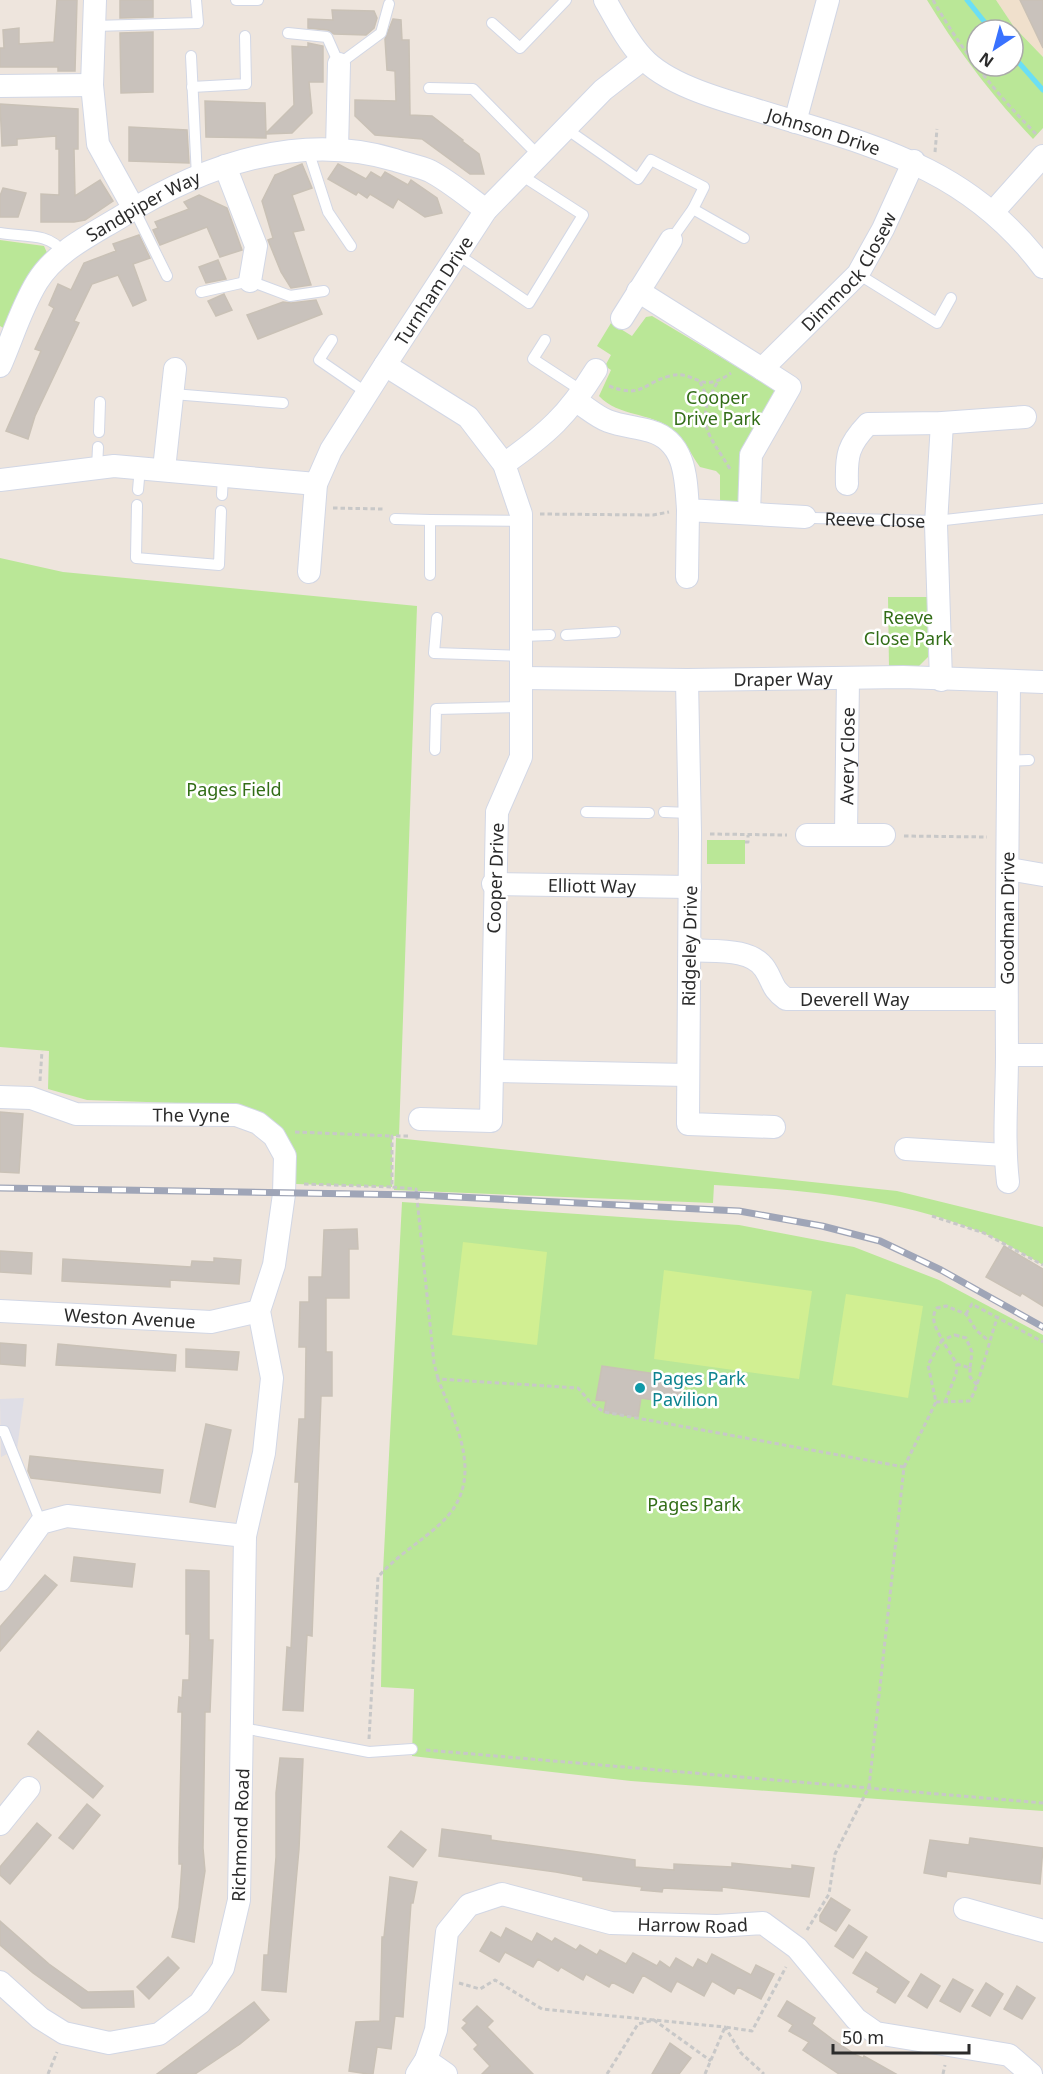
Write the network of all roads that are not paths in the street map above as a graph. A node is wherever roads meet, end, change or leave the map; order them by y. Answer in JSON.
{"nodes":[{"id":1,"x":94,"y":0,"type":"edge"},
{"id":2,"x":196,"y":0,"type":"edge"},
{"id":3,"x":236,"y":0,"type":"edge"},
{"id":4,"x":258,"y":0,"type":"edge"},
{"id":5,"x":566,"y":0,"type":"edge"},
{"id":6,"x":605,"y":0,"type":"edge"},
{"id":7,"x":828,"y":0,"type":"edge"},
{"id":8,"x":389,"y":4,"type":"dead end"},
{"id":9,"x":492,"y":23,"type":"dead end"},
{"id":10,"x":94,"y":26,"type":"junction"},
{"id":11,"x":288,"y":33,"type":"dead end"},
{"id":12,"x":245,"y":36,"type":"dead end"},
{"id":13,"x":191,"y":56,"type":"dead end"},
{"id":14,"x":643,"y":59,"type":"junction"},
{"id":15,"x":339,"y":64,"type":"junction"},
{"id":16,"x":92,"y":85,"type":"junction"},
{"id":17,"x":0,"y":86,"type":"edge"},
{"id":18,"x":192,"y":87,"type":"junction"},
{"id":19,"x":429,"y":88,"type":"dead end"},
{"id":20,"x":795,"y":122,"type":"junction"},
{"id":21,"x":565,"y":128,"type":"junction"},
{"id":22,"x":308,"y":149,"type":"junction"},
{"id":23,"x":337,"y":150,"type":"junction"},
{"id":24,"x":539,"y":156,"type":"junction"},
{"id":25,"x":1043,"y":156,"type":"edge"},
{"id":26,"x":914,"y":162,"type":"junction"},
{"id":27,"x":225,"y":166,"type":"junction"},
{"id":28,"x":520,"y":175,"type":"junction"},
{"id":29,"x":197,"y":177,"type":"junction"},
{"id":30,"x":134,"y":208,"type":"junction"},
{"id":31,"x":693,"y":208,"type":"junction"},
{"id":32,"x":486,"y":210,"type":"junction"},
{"id":33,"x":993,"y":212,"type":"junction"},
{"id":34,"x":0,"y":233,"type":"edge"},
{"id":35,"x":744,"y":238,"type":"dead end"},
{"id":36,"x":671,"y":240,"type":"joint"},
{"id":37,"x":351,"y":246,"type":"dead end"},
{"id":38,"x":62,"y":252,"type":"junction"},
{"id":39,"x":457,"y":254,"type":"junction"},
{"id":40,"x":1043,"y":267,"type":"edge"},
{"id":41,"x":858,"y":274,"type":"junction"},
{"id":42,"x":167,"y":276,"type":"dead end"},
{"id":43,"x":250,"y":281,"type":"junction"},
{"id":44,"x":324,"y":291,"type":"dead end"},
{"id":45,"x":638,"y":291,"type":"junction"},
{"id":46,"x":201,"y":292,"type":"dead end"},
{"id":47,"x":951,"y":298,"type":"dead end"},
{"id":48,"x":621,"y":318,"type":"dead end"},
{"id":49,"x":7,"y":333,"type":"edge"},
{"id":50,"x":332,"y":340,"type":"dead end"},
{"id":51,"x":545,"y":340,"type":"dead end"},
{"id":52,"x":385,"y":365,"type":"junction"},
{"id":53,"x":0,"y":366,"type":"edge"},
{"id":54,"x":175,"y":369,"type":"dead end"},
{"id":55,"x":762,"y":369,"type":"junction"},
{"id":56,"x":587,"y":385,"type":"junction"},
{"id":57,"x":367,"y":393,"type":"junction"},
{"id":58,"x":173,"y":394,"type":"junction"},
{"id":59,"x":100,"y":402,"type":"dead end"},
{"id":60,"x":283,"y":403,"type":"dead end"},
{"id":61,"x":1024,"y":417,"type":"dead end"},
{"id":62,"x":942,"y":423,"type":"junction"},
{"id":63,"x":99,"y":432,"type":"dead end"},
{"id":64,"x":504,"y":464,"type":"junction"},
{"id":65,"x":164,"y":469,"type":"junction"},
{"id":66,"x":0,"y":480,"type":"edge"},
{"id":67,"x":316,"y":484,"type":"junction"},
{"id":68,"x":847,"y":484,"type":"dead end"},
{"id":69,"x":137,"y":505,"type":"dead end"},
{"id":70,"x":1043,"y":509,"type":"edge"},
{"id":71,"x":688,"y":510,"type":"junction"},
{"id":72,"x":221,"y":511,"type":"dead end"},
{"id":73,"x":749,"y":513,"type":"junction"},
{"id":74,"x":809,"y":518,"type":"joint"},
{"id":75,"x":395,"y":519,"type":"dead end"},
{"id":76,"x":430,"y":520,"type":"junction"},
{"id":77,"x":936,"y":520,"type":"junction"},
{"id":78,"x":522,"y":521,"type":"junction"},
{"id":79,"x":309,"y":572,"type":"dead end"},
{"id":80,"x":430,"y":575,"type":"dead end"},
{"id":81,"x":687,"y":576,"type":"dead end"},
{"id":82,"x":437,"y":618,"type":"dead end"},
{"id":83,"x":615,"y":632,"type":"dead end"},
{"id":84,"x":550,"y":635,"type":"dead end"},
{"id":85,"x":566,"y":635,"type":"dead end"},
{"id":86,"x":522,"y":656,"type":"junction"},
{"id":87,"x":848,"y":678,"type":"junction"},
{"id":88,"x":687,"y":680,"type":"junction"},
{"id":89,"x":941,"y":680,"type":"junction"},
{"id":90,"x":1009,"y":682,"type":"junction"},
{"id":91,"x":1043,"y":682,"type":"edge"},
{"id":92,"x":522,"y":708,"type":"junction"},
{"id":93,"x":435,"y":750,"type":"dead end"},
{"id":94,"x":586,"y":812,"type":"dead end"},
{"id":95,"x":664,"y":812,"type":"dead end"},
{"id":96,"x":649,"y":813,"type":"dead end"},
{"id":97,"x":690,"y":823,"type":"junction"},
{"id":98,"x":846,"y":834,"type":"junction"},
{"id":99,"x":807,"y":835,"type":"road end"},
{"id":100,"x":884,"y":835,"type":"road end"},
{"id":101,"x":1009,"y":869,"type":"junction"},
{"id":102,"x":1043,"y":875,"type":"edge"},
{"id":103,"x":493,"y":885,"type":"junction"},
{"id":104,"x":690,"y":887,"type":"junction"},
{"id":105,"x":690,"y":950,"type":"junction"},
{"id":106,"x":1005,"y":999,"type":"junction"},
{"id":107,"x":1007,"y":1055,"type":"junction"},
{"id":108,"x":1043,"y":1055,"type":"edge"},
{"id":109,"x":492,"y":1071,"type":"junction"},
{"id":110,"x":687,"y":1075,"type":"junction"},
{"id":111,"x":0,"y":1097,"type":"edge"},
{"id":112,"x":414,"y":1127,"type":"road end"},
{"id":113,"x":774,"y":1127,"type":"dead end"},
{"id":114,"x":906,"y":1149,"type":"dead end"},
{"id":115,"x":1005,"y":1155,"type":"junction"},
{"id":116,"x":1008,"y":1182,"type":"dead end"},
{"id":117,"x":278,"y":1237,"type":"joint"},
{"id":118,"x":0,"y":1311,"type":"edge"},
{"id":119,"x":259,"y":1311,"type":"junction"},
{"id":120,"x":0,"y":1431,"type":"edge"},
{"id":121,"x":41,"y":1523,"type":"junction"},
{"id":122,"x":245,"y":1536,"type":"junction"},
{"id":123,"x":0,"y":1580,"type":"edge"},
{"id":124,"x":243,"y":1728,"type":"junction"},
{"id":125,"x":412,"y":1749,"type":"road end"},
{"id":126,"x":29,"y":1788,"type":"dead end"},
{"id":127,"x":0,"y":1824,"type":"edge"},
{"id":128,"x":965,"y":1909,"type":"dead end"},
{"id":129,"x":1043,"y":1931,"type":"edge"},
{"id":130,"x":0,"y":1982,"type":"edge"},
{"id":131,"x":422,"y":2067,"type":"edge"},
{"id":132,"x":446,"y":2074,"type":"edge"},
{"id":133,"x":1031,"y":2074,"type":"edge"}],
"edges":[{"from":1,"to":10,"type":"street"},
{"from":2,"to":10,"type":"lane"},
{"from":3,"to":4,"type":"lane"},
{"from":5,"to":9,"type":"lane"},
{"from":6,"to":14,"type":"street","name":"Johnson Drive"},
{"from":7,"to":20,"type":"street"},
{"from":8,"to":15,"type":"lane"},
{"from":10,"to":16,"type":"street"},
{"from":11,"to":15,"type":"lane"},
{"from":12,"to":18,"type":"lane"},
{"from":13,"to":18,"type":"lane"},
{"from":14,"to":20,"type":"street","name":"Johnson Drive"},
{"from":14,"to":21,"type":"street","name":"Turnham Drive"},
{"from":15,"to":23,"type":"street"},
{"from":16,"to":17,"type":"street"},
{"from":16,"to":30,"type":"street"},
{"from":18,"to":29,"type":"lane"},
{"from":19,"to":24,"type":"lane"},
{"from":20,"to":26,"type":"street","name":"Johnson Drive"},
{"from":21,"to":24,"type":"street","name":"Turnham Drive"},
{"from":21,"to":31,"type":"lane"},
{"from":22,"to":23,"type":"street","name":"Sandpiper Way"},
{"from":22,"to":27,"type":"street","name":"Sandpiper Way"},
{"from":22,"to":37,"type":"lane"},
{"from":23,"to":32,"type":"street","name":"Sandpiper Way"},
{"from":24,"to":28,"type":"street","name":"Turnham Drive"},
{"from":25,"to":33,"type":"street"},
{"from":26,"to":33,"type":"street","name":"Johnson Drive"},
{"from":26,"to":41,"type":"street","name":"Dimmock Closew"},
{"from":27,"to":29,"type":"street","name":"Sandpiper Way"},
{"from":27,"to":43,"type":"street"},
{"from":28,"to":32,"type":"street","name":"Turnham Drive"},
{"from":28,"to":39,"type":"lane"},
{"from":29,"to":30,"type":"street","name":"Sandpiper Way"},
{"from":30,"to":38,"type":"street","name":"Sandpiper Way"},
{"from":30,"to":42,"type":"lane"},
{"from":31,"to":35,"type":"lane"},
{"from":31,"to":36,"type":"lane"},
{"from":32,"to":39,"type":"street","name":"Turnham Drive"},
{"from":33,"to":40,"type":"street","name":"Johnson Drive"},
{"from":34,"to":38,"type":"lane"},
{"from":36,"to":45,"type":"street"},
{"from":38,"to":49,"type":"street","name":"Sandpiper Way"},
{"from":39,"to":52,"type":"street","name":"Turnham Drive"},
{"from":41,"to":47,"type":"lane"},
{"from":41,"to":55,"type":"street","name":"Dimmock Closew"},
{"from":43,"to":44,"type":"lane"},
{"from":43,"to":46,"type":"lane"},
{"from":45,"to":48,"type":"street"},
{"from":45,"to":55,"type":"street"},
{"from":49,"to":53,"type":"street","name":"Sandpiper Way"},
{"from":50,"to":57,"type":"lane"},
{"from":51,"to":56,"type":"lane"},
{"from":52,"to":57,"type":"street","name":"Turnham Drive"},
{"from":52,"to":64,"type":"street","name":"Cooper Drive"},
{"from":54,"to":58,"type":"street"},
{"from":55,"to":73,"type":"street"},
{"from":56,"to":64,"type":"street"},
{"from":56,"to":71,"type":"street"},
{"from":57,"to":67,"type":"street","name":"Turnham Drive"},
{"from":58,"to":60,"type":"lane"},
{"from":58,"to":65,"type":"street"},
{"from":59,"to":63,"type":"lane"},
{"from":61,"to":62,"type":"street"},
{"from":62,"to":68,"type":"street"},
{"from":62,"to":77,"type":"street","name":"Reeve Close"},
{"from":64,"to":78,"type":"street","name":"Cooper Drive"},
{"from":65,"to":66,"type":"street"},
{"from":65,"to":67,"type":"street"},
{"from":67,"to":79,"type":"street","name":"Turnham Drive"},
{"from":69,"to":72,"type":"lane"},
{"from":70,"to":77,"type":"lane","name":"Reeve Close"},
{"from":71,"to":73,"type":"street"},
{"from":71,"to":81,"type":"street"},
{"from":73,"to":74,"type":"street"},
{"from":74,"to":77,"type":"lane","name":"Reeve Close"},
{"from":75,"to":76,"type":"lane"},
{"from":76,"to":78,"type":"lane"},
{"from":76,"to":80,"type":"lane"},
{"from":77,"to":89,"type":"street","name":"Reeve Close"},
{"from":78,"to":86,"type":"street","name":"Cooper Drive"},
{"from":82,"to":86,"type":"lane"},
{"from":83,"to":85,"type":"lane"},
{"from":84,"to":86,"type":"lane"},
{"from":86,"to":88,"type":"street","name":"Draper Way"},
{"from":86,"to":92,"type":"street","name":"Cooper Drive"},
{"from":87,"to":88,"type":"street","name":"Draper Way"},
{"from":87,"to":89,"type":"street","name":"Draper Way"},
{"from":87,"to":98,"type":"street","name":"Avery Close"},
{"from":88,"to":97,"type":"street","name":"Ridgeley Drive"},
{"from":89,"to":90,"type":"street","name":"Draper Way"},
{"from":90,"to":91,"type":"street","name":"Draper Way"},
{"from":90,"to":101,"type":"street","name":"Goodman Drive"},
{"from":92,"to":93,"type":"lane"},
{"from":92,"to":103,"type":"street","name":"Cooper Drive"},
{"from":94,"to":96,"type":"lane"},
{"from":95,"to":97,"type":"lane"},
{"from":97,"to":104,"type":"street","name":"Ridgeley Drive"},
{"from":98,"to":99,"type":"street"},
{"from":98,"to":100,"type":"street"},
{"from":101,"to":102,"type":"street"},
{"from":101,"to":106,"type":"street","name":"Goodman Drive"},
{"from":103,"to":104,"type":"street","name":"Elliott Way"},
{"from":103,"to":109,"type":"street","name":"Cooper Drive"},
{"from":104,"to":105,"type":"street","name":"Ridgeley Drive"},
{"from":105,"to":106,"type":"street","name":"Deverell Way"},
{"from":105,"to":110,"type":"street","name":"Ridgeley Drive"},
{"from":106,"to":107,"type":"street","name":"Goodman Drive"},
{"from":107,"to":108,"type":"street"},
{"from":107,"to":115,"type":"street","name":"Goodman Drive"},
{"from":109,"to":110,"type":"street"},
{"from":109,"to":112,"type":"street","name":"Cooper Drive"},
{"from":110,"to":113,"type":"street","name":"Ridgeley Drive"},
{"from":111,"to":117,"type":"street","name":"The Vyne"},
{"from":114,"to":115,"type":"street"},
{"from":115,"to":116,"type":"street","name":"Goodman Drive"},
{"from":117,"to":119,"type":"street","name":"Richmond Road"},
{"from":118,"to":119,"type":"street","name":"Weston Avenue"},
{"from":119,"to":122,"type":"street","name":"Richmond Road"},
{"from":120,"to":121,"type":"lane"},
{"from":121,"to":122,"type":"street"},
{"from":121,"to":123,"type":"street"},
{"from":122,"to":124,"type":"street","name":"Richmond Road"},
{"from":124,"to":125,"type":"lane"},
{"from":124,"to":130,"type":"street","name":"Richmond Road"},
{"from":126,"to":127,"type":"street"},
{"from":128,"to":129,"type":"street"},
{"from":131,"to":132,"type":"street","name":"Harrow Road"},
{"from":131,"to":133,"type":"street","name":"Harrow Road"}]}
